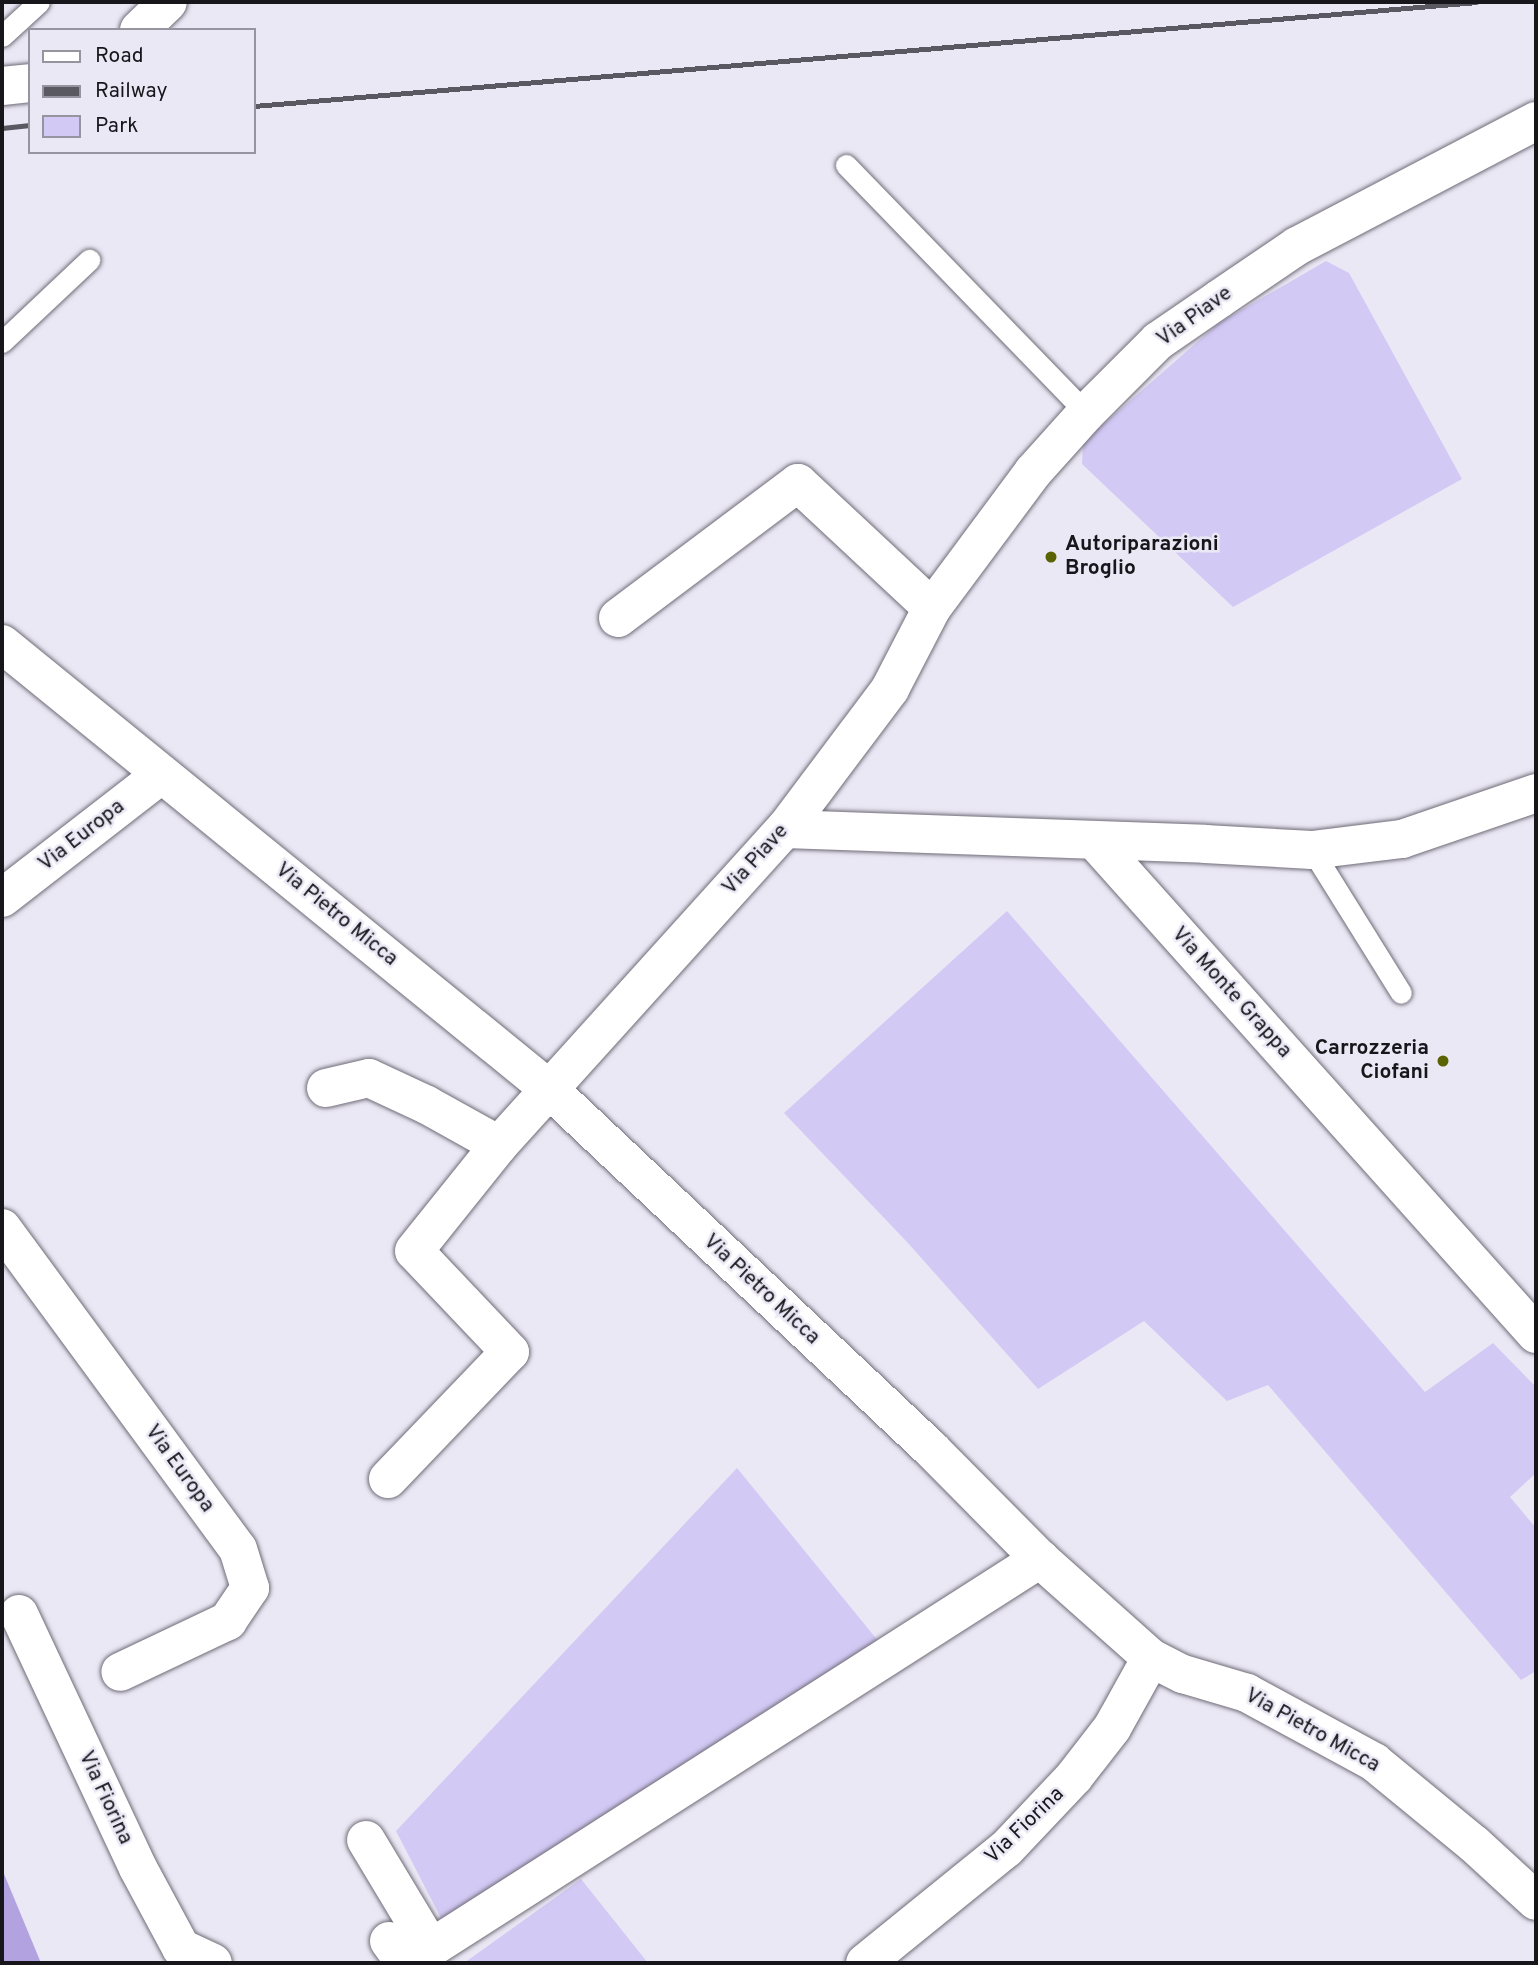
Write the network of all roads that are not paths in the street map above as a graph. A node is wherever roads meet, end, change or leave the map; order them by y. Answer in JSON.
{"nodes":[{"id":1,"x":39,"y":2,"type":"edge"},
{"id":2,"x":168,"y":2,"type":"edge"},
{"id":3,"x":141,"y":28,"type":"edge"},
{"id":4,"x":2,"y":36,"type":"edge"},
{"id":5,"x":28,"y":83,"type":"edge"},
{"id":6,"x":2,"y":86,"type":"edge"},
{"id":7,"x":1536,"y":121,"type":"edge"},
{"id":8,"x":846,"y":165,"type":"dead end"},
{"id":9,"x":89,"y":260,"type":"dead end"},
{"id":10,"x":2,"y":342,"type":"edge"},
{"id":11,"x":1086,"y":414,"type":"junction"},
{"id":12,"x":932,"y":608,"type":"junction"},
{"id":13,"x":618,"y":618,"type":"dead end"},
{"id":14,"x":2,"y":644,"type":"edge"},
{"id":15,"x":163,"y":774,"type":"junction"},
{"id":16,"x":1536,"y":793,"type":"edge"},
{"id":17,"x":785,"y":829,"type":"junction"},
{"id":18,"x":1094,"y":840,"type":"junction"},
{"id":19,"x":1312,"y":850,"type":"junction"},
{"id":20,"x":2,"y":898,"type":"edge"},
{"id":21,"x":1401,"y":993,"type":"dead end"},
{"id":22,"x":326,"y":1088,"type":"dead end"},
{"id":23,"x":549,"y":1089,"type":"junction"},
{"id":24,"x":499,"y":1145,"type":"junction"},
{"id":25,"x":2,"y":1228,"type":"edge"},
{"id":26,"x":1536,"y":1334,"type":"edge"},
{"id":27,"x":388,"y":1479,"type":"dead end"},
{"id":28,"x":1040,"y":1559,"type":"junction"},
{"id":29,"x":19,"y":1614,"type":"dead end"},
{"id":30,"x":1151,"y":1658,"type":"junction"},
{"id":31,"x":120,"y":1672,"type":"dead end"},
{"id":32,"x":366,"y":1840,"type":"dead end"},
{"id":33,"x":1536,"y":1901,"type":"edge"},
{"id":34,"x":213,"y":1963,"type":"edge"},
{"id":35,"x":865,"y":1963,"type":"edge"}],
"edges":[{"from":1,"to":4,"type":"lane"},
{"from":2,"to":3,"type":"street"},
{"from":5,"to":6,"type":"street"},
{"from":7,"to":11,"type":"street","name":"Via Piave"},
{"from":8,"to":11,"type":"lane"},
{"from":9,"to":10,"type":"lane"},
{"from":11,"to":12,"type":"street","name":"Via Piave"},
{"from":12,"to":13,"type":"street"},
{"from":12,"to":17,"type":"street","name":"Via Piave"},
{"from":14,"to":15,"type":"street","name":"Via Pietro Micca"},
{"from":15,"to":20,"type":"street","name":"Via Europa"},
{"from":15,"to":23,"type":"street","name":"Via Pietro Micca"},
{"from":16,"to":19,"type":"street"},
{"from":17,"to":18,"type":"street"},
{"from":17,"to":23,"type":"street","name":"Via Piave"},
{"from":18,"to":19,"type":"street"},
{"from":18,"to":26,"type":"street","name":"Via Monte Grappa"},
{"from":19,"to":21,"type":"lane"},
{"from":22,"to":24,"type":"street"},
{"from":23,"to":24,"type":"street","name":"Via Piave"},
{"from":23,"to":28,"type":"street","name":"Via Pietro Micca"},
{"from":24,"to":27,"type":"street","name":"Via Piave"},
{"from":25,"to":31,"type":"street","name":"Via Europa"},
{"from":28,"to":30,"type":"street","name":"Via Pietro Micca"},
{"from":28,"to":32,"type":"street"},
{"from":29,"to":34,"type":"street","name":"Via Fiorina"},
{"from":30,"to":33,"type":"street","name":"Via Pietro Micca"},
{"from":30,"to":35,"type":"street","name":"Via Fiorina"}]}
